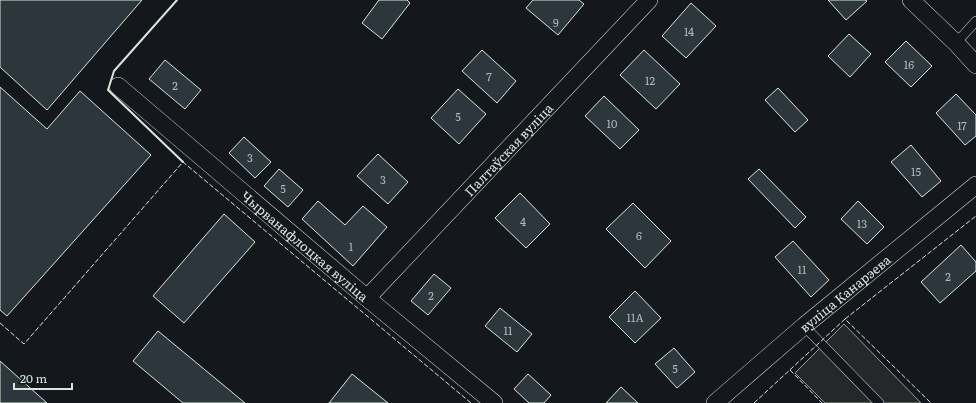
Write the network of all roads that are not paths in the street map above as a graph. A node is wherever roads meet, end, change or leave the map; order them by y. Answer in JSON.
{"nodes":[{"id":1,"x":650,"y":0,"type":"edge"},
{"id":2,"x":911,"y":0,"type":"edge"},
{"id":3,"x":976,"y":21,"type":"edge"},
{"id":4,"x":956,"y":43,"type":"junction"},
{"id":5,"x":976,"y":65,"type":"edge"},
{"id":6,"x":118,"y":86,"type":"dead end"},
{"id":7,"x":976,"y":185,"type":"edge"},
{"id":8,"x":367,"y":298,"type":"junction"},
{"id":9,"x":804,"y":326,"type":"junction"},
{"id":10,"x":494,"y":403,"type":"edge"},
{"id":11,"x":715,"y":403,"type":"edge"},
{"id":12,"x":879,"y":403,"type":"edge"}],
"edges":[{"from":1,"to":8,"type":"street","name":"Палтаўская вуліца"},
{"from":2,"to":4,"type":"street"},
{"from":3,"to":4,"type":"lane"},
{"from":4,"to":5,"type":"street"},
{"from":6,"to":8,"type":"street","name":"Чырванафлоцкая вуліца"},
{"from":7,"to":9,"type":"street","name":"вуліца Канарэева"},
{"from":8,"to":10,"type":"street","name":"Чырванафлоцкая вуліца"},
{"from":9,"to":11,"type":"street","name":"вуліца Канарэева"},
{"from":9,"to":12,"type":"lane"}]}
